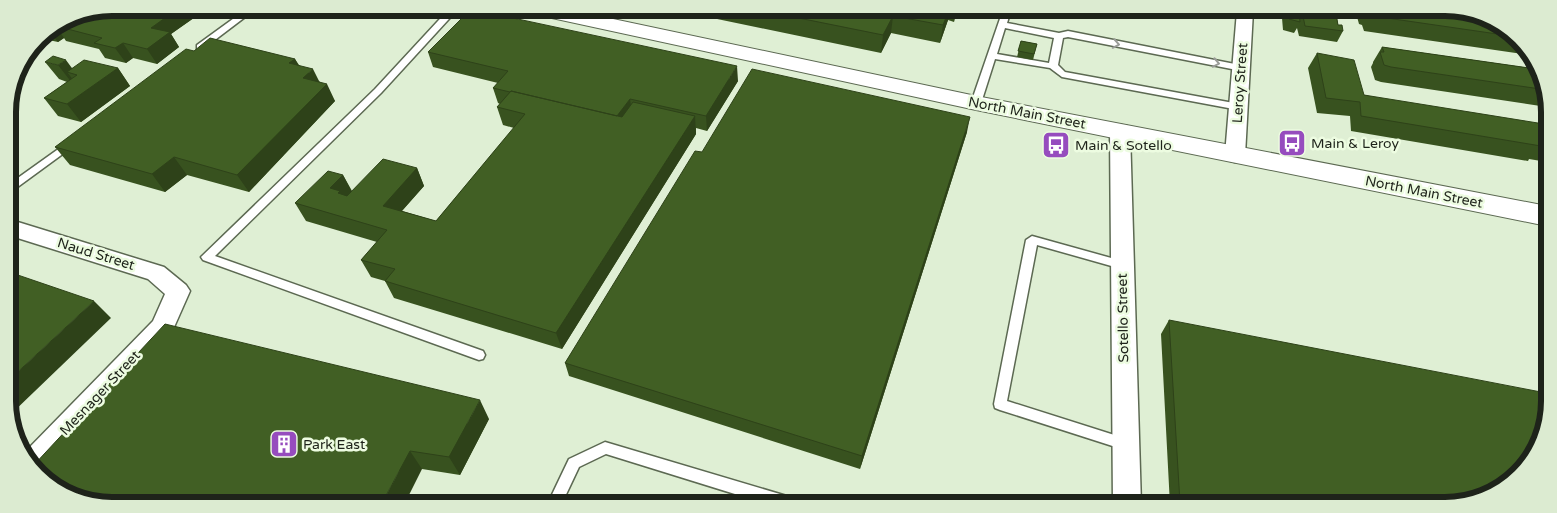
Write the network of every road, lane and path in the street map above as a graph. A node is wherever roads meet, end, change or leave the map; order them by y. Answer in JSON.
{"nodes":[{"id":1,"x":241,"y":16,"type":"edge"},
{"id":2,"x":448,"y":16,"type":"edge"},
{"id":3,"x":571,"y":16,"type":"edge"},
{"id":4,"x":1005,"y":16,"type":"edge"},
{"id":5,"x":1245,"y":16,"type":"edge"},
{"id":6,"x":1002,"y":25,"type":"junction"},
{"id":7,"x":1064,"y":35,"type":"junction"},
{"id":8,"x":190,"y":54,"type":"edge"},
{"id":9,"x":992,"y":56,"type":"junction"},
{"id":10,"x":1053,"y":66,"type":"junction"},
{"id":11,"x":1242,"y":68,"type":"junction"},
{"id":12,"x":976,"y":103,"type":"junction"},
{"id":13,"x":1239,"y":107,"type":"junction"},
{"id":14,"x":1120,"y":131,"type":"junction"},
{"id":15,"x":79,"y":137,"type":"edge"},
{"id":16,"x":1235,"y":155,"type":"junction"},
{"id":17,"x":16,"y":184,"type":"edge"},
{"id":18,"x":1541,"y":215,"type":"edge"},
{"id":19,"x":16,"y":229,"type":"edge"},
{"id":20,"x":1122,"y":265,"type":"junction"},
{"id":21,"x":178,"y":291,"type":"joint"},
{"id":22,"x":479,"y":355,"type":"dead end"},
{"id":23,"x":1125,"y":444,"type":"junction"},
{"id":24,"x":37,"y":460,"type":"edge"},
{"id":25,"x":558,"y":497,"type":"edge"},
{"id":26,"x":767,"y":497,"type":"edge"},
{"id":27,"x":1126,"y":497,"type":"edge"}],
"edges":[{"from":1,"to":8,"type":"lane"},
{"from":2,"to":22,"type":"lane"},
{"from":3,"to":12,"type":"main road","name":"North Main Street"},
{"from":4,"to":6,"type":"lane"},
{"from":5,"to":11,"type":"street","name":"Leroy Street"},
{"from":6,"to":7,"type":"lane"},
{"from":6,"to":9,"type":"lane"},
{"from":7,"to":10,"type":"lane"},
{"from":7,"to":11,"type":"lane","one_way":true},
{"from":9,"to":10,"type":"lane"},
{"from":9,"to":12,"type":"lane"},
{"from":10,"to":13,"type":"lane"},
{"from":11,"to":13,"type":"street","name":"Leroy Street"},
{"from":12,"to":14,"type":"main road","name":"North Main Street"},
{"from":13,"to":16,"type":"street","name":"Leroy Street"},
{"from":14,"to":16,"type":"main road","name":"North Main Street"},
{"from":14,"to":20,"type":"street","name":"Sotello Street"},
{"from":15,"to":17,"type":"lane"},
{"from":16,"to":18,"type":"main road","name":"North Main Street"},
{"from":19,"to":21,"type":"street","name":"Naud Street"},
{"from":20,"to":23,"type":"street","name":"Sotello Street"},
{"from":20,"to":23,"type":"lane"},
{"from":21,"to":24,"type":"street","name":"Mesnager Street"},
{"from":23,"to":27,"type":"street","name":"Sotello Street"},
{"from":25,"to":26,"type":"lane"}]}
